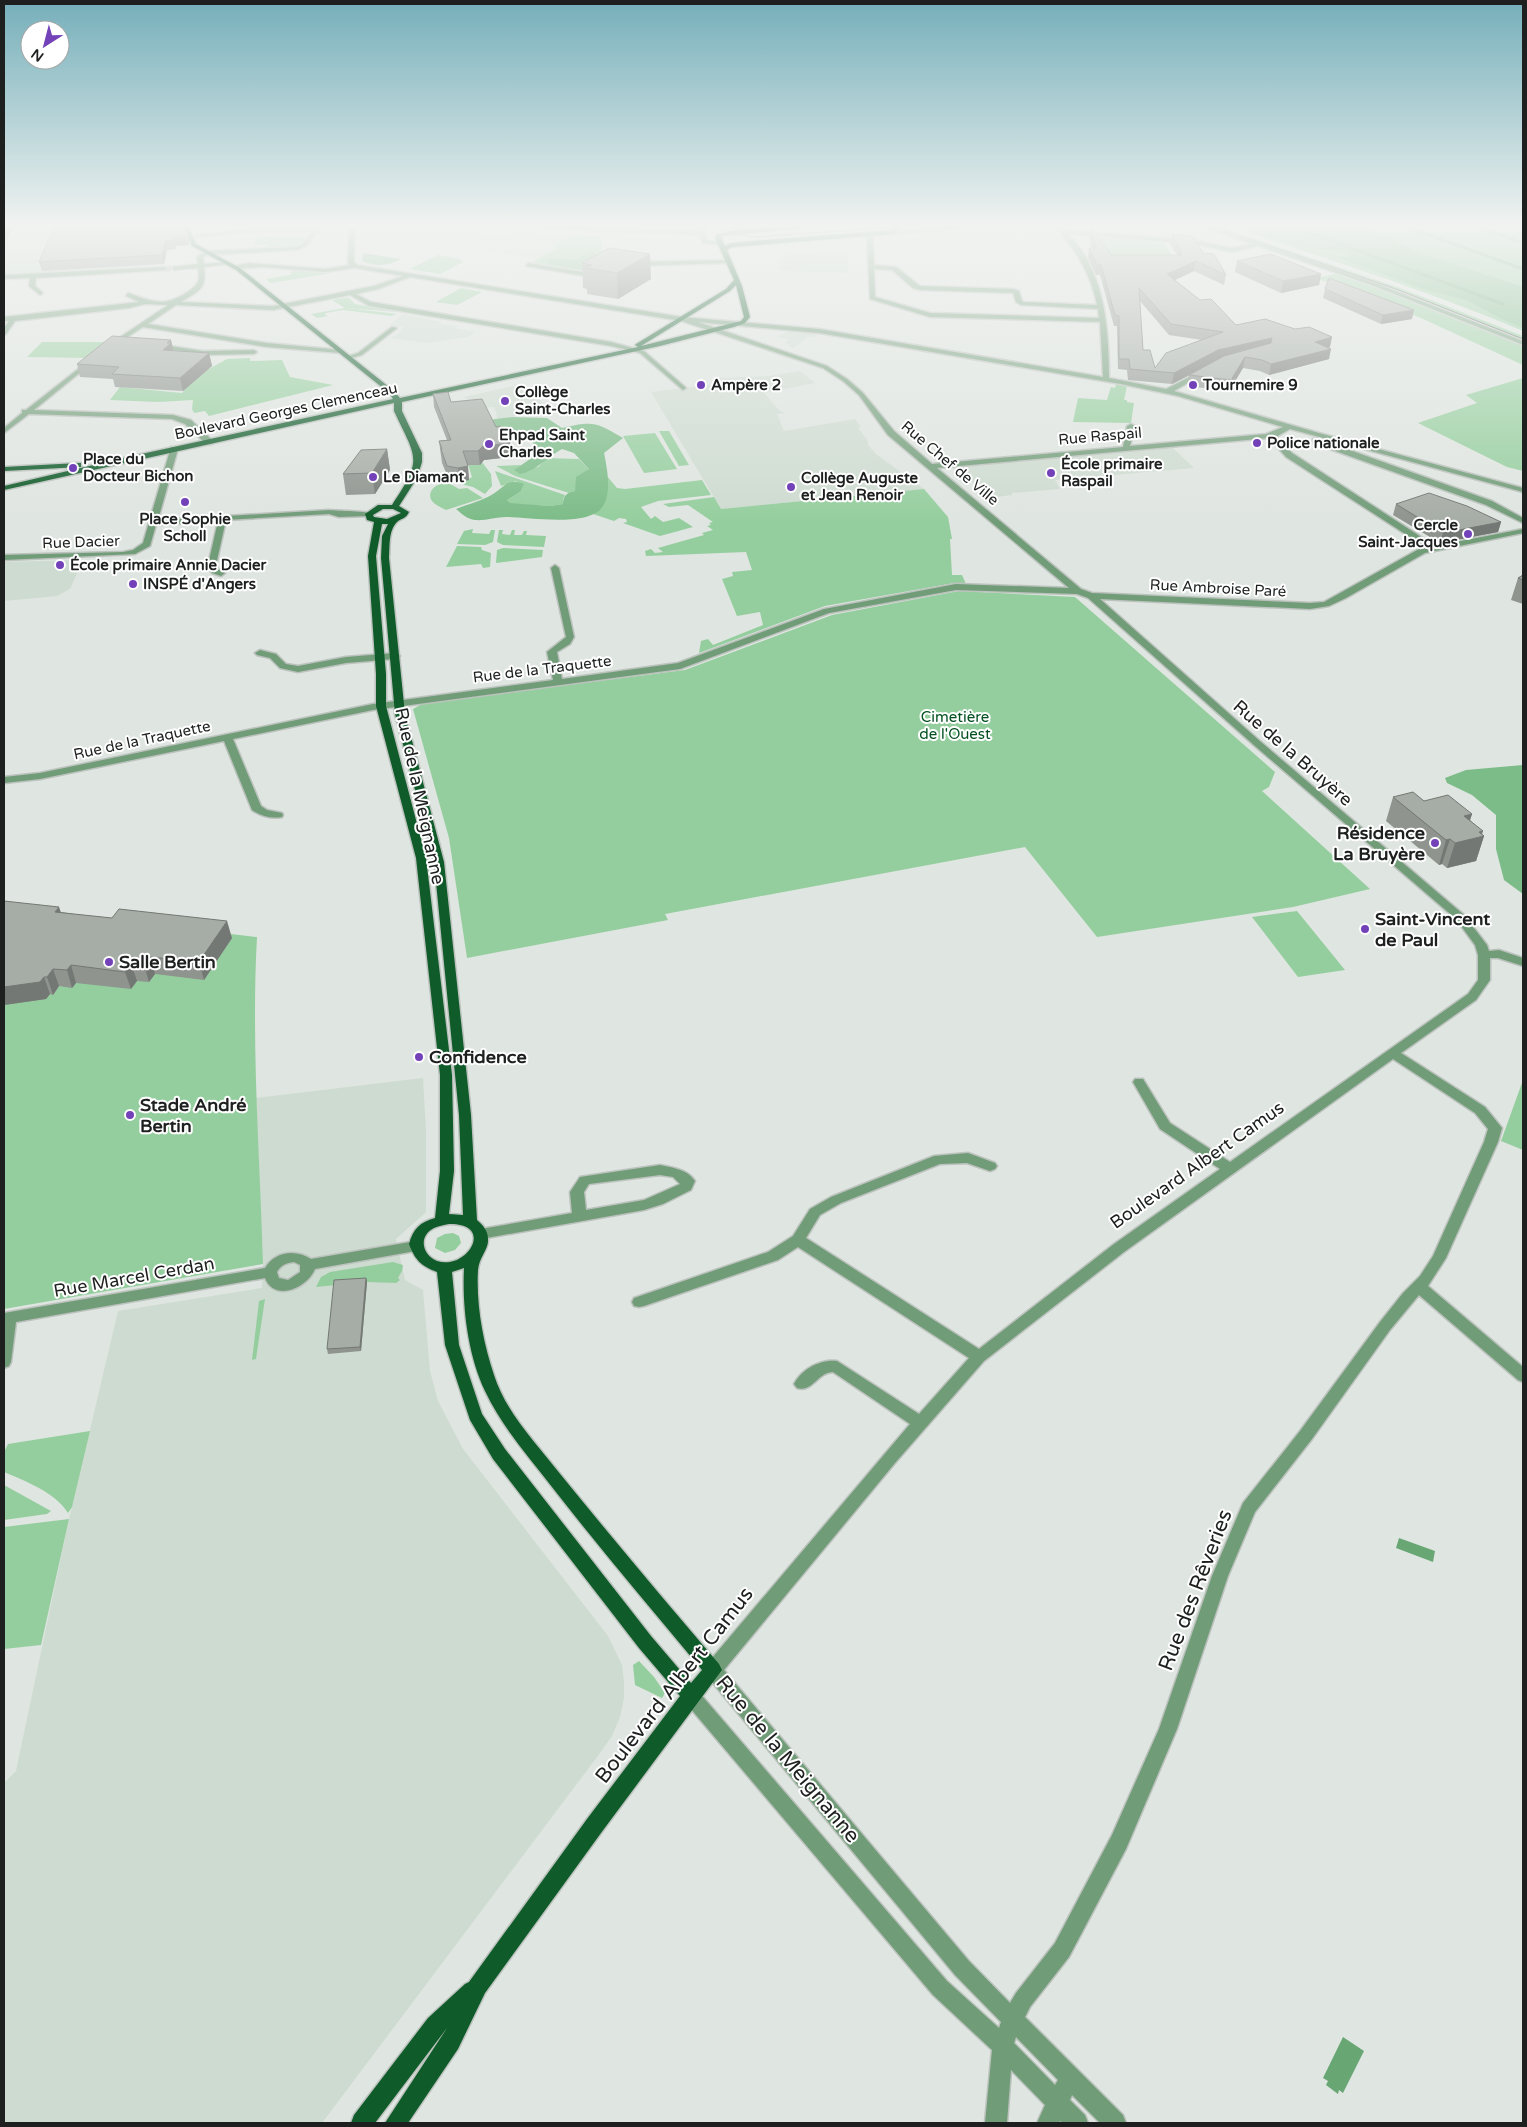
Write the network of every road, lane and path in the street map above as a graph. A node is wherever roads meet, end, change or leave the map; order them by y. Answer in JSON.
{"nodes":[{"id":1,"x":306,"y":324,"type":"edge"},
{"id":2,"x":492,"y":324,"type":"edge"},
{"id":3,"x":672,"y":324,"type":"edge"},
{"id":4,"x":701,"y":324,"type":"edge"},
{"id":5,"x":739,"y":324,"type":"edge"},
{"id":6,"x":742,"y":324,"type":"edge"},
{"id":7,"x":1102,"y":324,"type":"edge"},
{"id":8,"x":1477,"y":324,"type":"edge"},
{"id":9,"x":144,"y":325,"type":"joint"},
{"id":10,"x":394,"y":328,"type":"dead end"},
{"id":11,"x":719,"y":330,"type":"junction"},
{"id":12,"x":120,"y":341,"type":"junction"},
{"id":13,"x":130,"y":342,"type":"edge"},
{"id":14,"x":1523,"y":343,"type":"edge"},
{"id":15,"x":149,"y":345,"type":"edge"},
{"id":16,"x":631,"y":349,"type":"junction"},
{"id":17,"x":105,"y":350,"type":"edge"},
{"id":18,"x":340,"y":351,"type":"junction"},
{"id":19,"x":254,"y":352,"type":"dead end"},
{"id":20,"x":348,"y":357,"type":"junction"},
{"id":21,"x":95,"y":358,"type":"edge"},
{"id":22,"x":1212,"y":368,"type":"edge"},
{"id":23,"x":1106,"y":379,"type":"junction"},
{"id":24,"x":683,"y":388,"type":"dead end"},
{"id":25,"x":1168,"y":392,"type":"junction"},
{"id":26,"x":398,"y":401,"type":"junction"},
{"id":27,"x":25,"y":412,"type":"junction"},
{"id":28,"x":1131,"y":426,"type":"dead end"},
{"id":29,"x":1289,"y":427,"type":"junction"},
{"id":30,"x":4,"y":431,"type":"edge"},
{"id":31,"x":1316,"y":435,"type":"junction"},
{"id":32,"x":1270,"y":436,"type":"junction"},
{"id":33,"x":209,"y":442,"type":"junction"},
{"id":34,"x":1126,"y":448,"type":"junction"},
{"id":35,"x":174,"y":449,"type":"junction"},
{"id":36,"x":123,"y":460,"type":"junction"},
{"id":37,"x":932,"y":466,"type":"junction"},
{"id":38,"x":4,"y":469,"type":"edge"},
{"id":39,"x":4,"y":488,"type":"edge"},
{"id":40,"x":1523,"y":490,"type":"edge"},
{"id":41,"x":394,"y":507,"type":"junction"},
{"id":42,"x":369,"y":514,"type":"junction"},
{"id":43,"x":222,"y":519,"type":"junction"},
{"id":44,"x":394,"y":520,"type":"junction"},
{"id":45,"x":378,"y":521,"type":"junction"},
{"id":46,"x":1523,"y":521,"type":"edge"},
{"id":47,"x":153,"y":523,"type":"junction"},
{"id":48,"x":1523,"y":531,"type":"edge"},
{"id":49,"x":1433,"y":548,"type":"junction"},
{"id":50,"x":4,"y":558,"type":"edge"},
{"id":51,"x":555,"y":568,"type":"dead end"},
{"id":52,"x":221,"y":573,"type":"dead end"},
{"id":53,"x":1078,"y":591,"type":"junction"},
{"id":54,"x":1091,"y":596,"type":"junction"},
{"id":55,"x":260,"y":653,"type":"dead end"},
{"id":56,"x":395,"y":656,"type":"junction"},
{"id":57,"x":380,"y":657,"type":"junction"},
{"id":58,"x":558,"y":682,"type":"junction"},
{"id":59,"x":399,"y":703,"type":"junction"},
{"id":60,"x":380,"y":706,"type":"junction"},
{"id":61,"x":228,"y":738,"type":"junction"},
{"id":62,"x":4,"y":780,"type":"edge"},
{"id":63,"x":278,"y":815,"type":"dead end"},
{"id":64,"x":1483,"y":950,"type":"junction"},
{"id":65,"x":1523,"y":962,"type":"edge"},
{"id":66,"x":1393,"y":1054,"type":"junction"},
{"id":67,"x":1139,"y":1082,"type":"dead end"},
{"id":68,"x":990,"y":1166,"type":"dead end"},
{"id":69,"x":1230,"y":1169,"type":"junction"},
{"id":70,"x":580,"y":1217,"type":"junction"},
{"id":71,"x":442,"y":1220,"type":"junction"},
{"id":72,"x":470,"y":1222,"type":"junction"},
{"id":73,"x":481,"y":1234,"type":"junction"},
{"id":74,"x":798,"y":1240,"type":"junction"},
{"id":75,"x":416,"y":1246,"type":"junction"},
{"id":76,"x":474,"y":1256,"type":"junction"},
{"id":77,"x":308,"y":1265,"type":"junction"},
{"id":78,"x":444,"y":1266,"type":"junction"},
{"id":79,"x":270,"y":1272,"type":"junction"},
{"id":80,"x":1417,"y":1288,"type":"junction"},
{"id":81,"x":639,"y":1302,"type":"dead end"},
{"id":82,"x":6,"y":1318,"type":"edge"},
{"id":83,"x":978,"y":1357,"type":"junction"},
{"id":84,"x":4,"y":1362,"type":"edge"},
{"id":85,"x":1523,"y":1376,"type":"edge"},
{"id":86,"x":802,"y":1384,"type":"dead end"},
{"id":87,"x":920,"y":1423,"type":"junction"},
{"id":88,"x":714,"y":1670,"type":"junction"},
{"id":89,"x":691,"y":1696,"type":"junction"},
{"id":90,"x":478,"y":1986,"type":"junction"},
{"id":91,"x":1012,"y":2020,"type":"junction"},
{"id":92,"x":1003,"y":2046,"type":"junction"},
{"id":93,"x":1070,"y":2077,"type":"junction"},
{"id":94,"x":1057,"y":2102,"type":"junction"},
{"id":95,"x":362,"y":2123,"type":"edge"},
{"id":96,"x":396,"y":2123,"type":"edge"},
{"id":97,"x":996,"y":2123,"type":"edge"},
{"id":98,"x":1048,"y":2123,"type":"edge"},
{"id":99,"x":1077,"y":2123,"type":"edge"},
{"id":100,"x":1115,"y":2123,"type":"edge"}],
"edges":[{"from":1,"to":18,"type":"main road"},
{"from":2,"to":16,"type":"street"},
{"from":3,"to":16,"type":"main road"},
{"from":4,"to":11,"type":"street","name":"Rue Chef de Ville"},
{"from":5,"to":11,"type":"main road","name":"Boulevard Georges Clemenceau"},
{"from":6,"to":23,"type":"street"},
{"from":7,"to":23,"type":"street"},
{"from":8,"to":14,"type":"street"},
{"from":9,"to":12,"type":"street"},
{"from":9,"to":18,"type":"street"},
{"from":10,"to":20,"type":"street"},
{"from":11,"to":16,"type":"main road","name":"Boulevard Georges Clemenceau"},
{"from":11,"to":37,"type":"street","name":"Rue Chef de Ville"},
{"from":12,"to":13,"type":"street"},
{"from":12,"to":17,"type":"street"},
{"from":15,"to":19,"type":"street"},
{"from":16,"to":24,"type":"street"},
{"from":16,"to":26,"type":"main road","name":"Boulevard Georges Clemenceau"},
{"from":18,"to":20,"type":"main road"},
{"from":20,"to":26,"type":"main road"},
{"from":21,"to":27,"type":"street"},
{"from":22,"to":25,"type":"street"},
{"from":23,"to":25,"type":"street"},
{"from":25,"to":29,"type":"street"},
{"from":26,"to":33,"type":"main road","name":"Boulevard Georges Clemenceau"},
{"from":26,"to":41,"type":"main road"},
{"from":27,"to":30,"type":"street"},
{"from":27,"to":33,"type":"street"},
{"from":28,"to":34,"type":"street"},
{"from":29,"to":31,"type":"street"},
{"from":29,"to":32,"type":"street"},
{"from":31,"to":40,"type":"street"},
{"from":31,"to":46,"type":"street"},
{"from":32,"to":34,"type":"street","name":"Rue Raspail"},
{"from":32,"to":49,"type":"street"},
{"from":33,"to":35,"type":"main road","name":"Boulevard Georges Clemenceau"},
{"from":34,"to":37,"type":"street","name":"Rue Raspail"},
{"from":35,"to":36,"type":"main road","name":"Boulevard Georges Clemenceau"},
{"from":35,"to":47,"type":"street","name":"Rue Dacier"},
{"from":36,"to":38,"type":"main road","name":"Boulevard Georges Clemenceau"},
{"from":36,"to":39,"type":"main road","name":"Boulevard Georges Clemenceau"},
{"from":37,"to":53,"type":"street","name":"Rue Chef de Ville"},
{"from":41,"to":42,"type":"main road"},
{"from":41,"to":44,"type":"main road","name":"Rue de la Meignanne"},
{"from":42,"to":43,"type":"street"},
{"from":42,"to":45,"type":"main road"},
{"from":43,"to":47,"type":"street"},
{"from":43,"to":52,"type":"street"},
{"from":44,"to":45,"type":"main road"},
{"from":44,"to":56,"type":"main road","name":"Rue de la Meignanne"},
{"from":45,"to":57,"type":"main road","name":"Rue de la Meignanne"},
{"from":47,"to":50,"type":"street","name":"Rue Dacier"},
{"from":48,"to":49,"type":"street","name":"Rue Ambroise Paré"},
{"from":49,"to":54,"type":"street","name":"Rue Ambroise Paré"},
{"from":51,"to":58,"type":"street"},
{"from":53,"to":54,"type":"street","name":"Rue de la Bruyère"},
{"from":53,"to":58,"type":"street","name":"Rue de la Traquette"},
{"from":54,"to":64,"type":"street","name":"Rue de la Bruyère"},
{"from":55,"to":57,"type":"street"},
{"from":56,"to":57,"type":"street"},
{"from":56,"to":59,"type":"main road","name":"Rue de la Meignanne"},
{"from":57,"to":60,"type":"main road","name":"Rue de la Meignanne"},
{"from":58,"to":59,"type":"street","name":"Rue de la Traquette"},
{"from":59,"to":60,"type":"street","name":"Rue de la Traquette"},
{"from":59,"to":72,"type":"main road","name":"Rue de la Meignanne"},
{"from":60,"to":61,"type":"street","name":"Rue de la Traquette"},
{"from":60,"to":71,"type":"main road","name":"Rue de la Meignanne"},
{"from":61,"to":62,"type":"street","name":"Rue de la Traquette"},
{"from":61,"to":63,"type":"street"},
{"from":64,"to":65,"type":"street"},
{"from":64,"to":66,"type":"street","name":"Boulevard Albert Camus"},
{"from":66,"to":69,"type":"street","name":"Boulevard Albert Camus"},
{"from":66,"to":80,"type":"street","name":"Rue des Rêveries"},
{"from":67,"to":69,"type":"street"},
{"from":68,"to":74,"type":"street"},
{"from":69,"to":83,"type":"street","name":"Boulevard Albert Camus"},
{"from":70,"to":70,"type":"street"},
{"from":70,"to":73,"type":"street"},
{"from":71,"to":72,"type":"main road"},
{"from":71,"to":75,"type":"main road"},
{"from":72,"to":73,"type":"main road"},
{"from":73,"to":76,"type":"main road"},
{"from":74,"to":81,"type":"street"},
{"from":74,"to":83,"type":"street"},
{"from":75,"to":77,"type":"street"},
{"from":75,"to":78,"type":"main road"},
{"from":76,"to":78,"type":"main road"},
{"from":76,"to":88,"type":"main road","name":"Rue de la Meignanne"},
{"from":77,"to":79,"type":"street"},
{"from":77,"to":79,"type":"street"},
{"from":78,"to":89,"type":"main road","name":"Rue de la Meignanne"},
{"from":79,"to":82,"type":"street","name":"Rue Marcel Cerdan"},
{"from":80,"to":85,"type":"street"},
{"from":80,"to":91,"type":"street","name":"Rue des Rêveries"},
{"from":82,"to":84,"type":"street"},
{"from":83,"to":87,"type":"street","name":"Boulevard Albert Camus"},
{"from":86,"to":87,"type":"street"},
{"from":87,"to":88,"type":"street","name":"Boulevard Albert Camus"},
{"from":88,"to":89,"type":"main road","name":"Boulevard Albert Camus"},
{"from":88,"to":91,"type":"street","name":"Rue de la Meignanne"},
{"from":89,"to":90,"type":"main road","name":"Boulevard Albert Camus"},
{"from":89,"to":92,"type":"street","name":"Rue de la Meignanne"},
{"from":90,"to":95,"type":"main road","name":"Boulevard Albert Camus"},
{"from":90,"to":96,"type":"main road","name":"Boulevard Albert Camus"},
{"from":91,"to":92,"type":"street","name":"Rue des Rêveries"},
{"from":91,"to":93,"type":"street","name":"Rue de la Meignanne"},
{"from":92,"to":94,"type":"street","name":"Rue de la Meignanne"},
{"from":92,"to":97,"type":"street","name":"Rue des Rêveries"},
{"from":93,"to":94,"type":"street"},
{"from":93,"to":100,"type":"street","name":"Rue de la Meignanne"},
{"from":94,"to":98,"type":"street"},
{"from":94,"to":99,"type":"street","name":"Rue de la Meignanne"}]}
